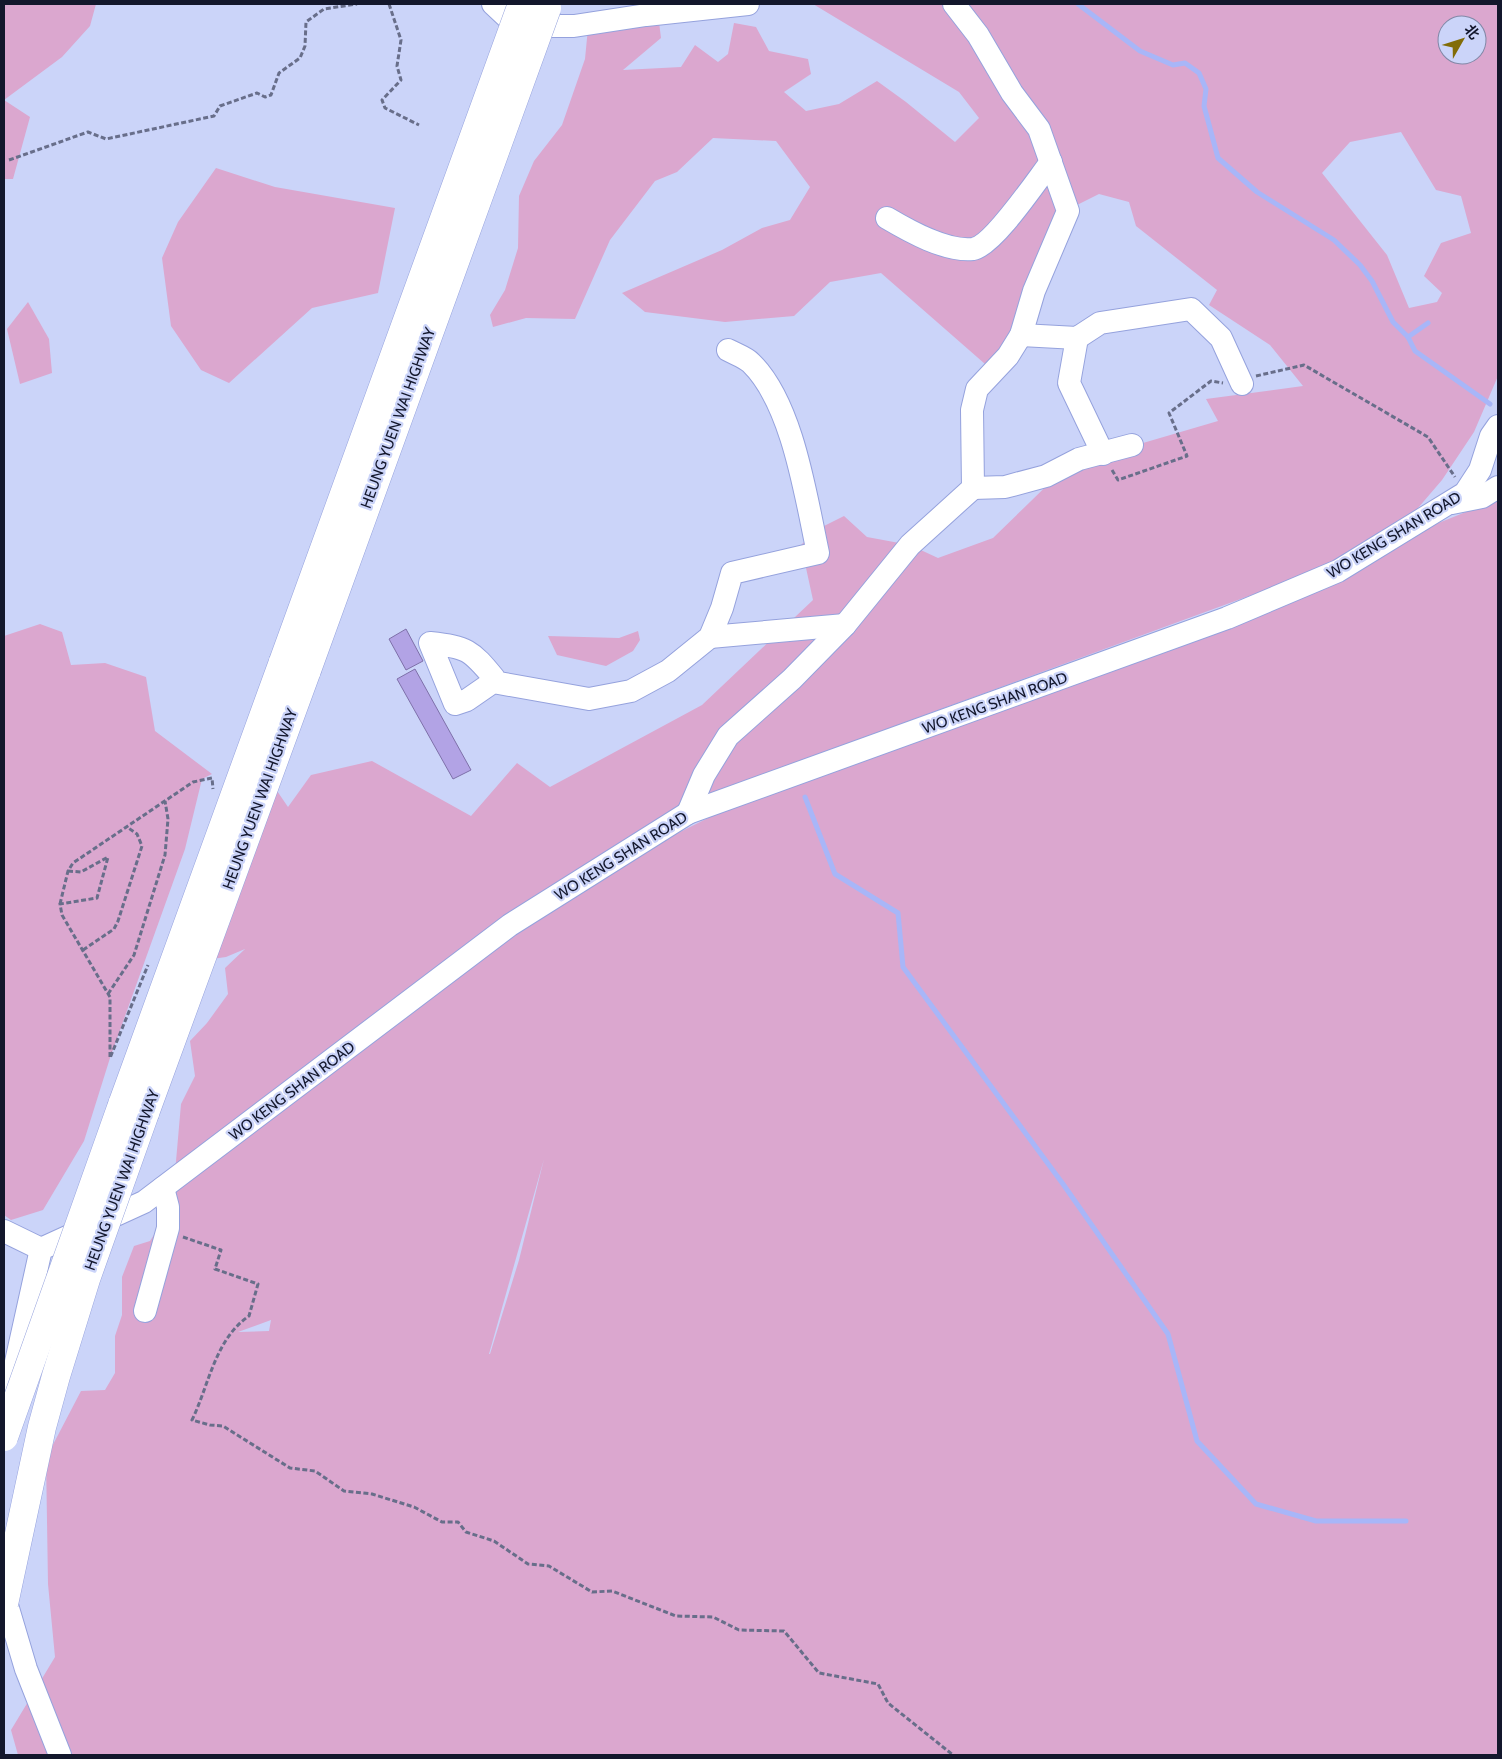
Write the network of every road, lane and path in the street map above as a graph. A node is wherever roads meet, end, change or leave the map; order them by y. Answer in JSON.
{"nodes":[{"id":1,"x":356,"y":4,"type":"edge"},
{"id":2,"x":389,"y":4,"type":"edge"},
{"id":3,"x":493,"y":4,"type":"edge"},
{"id":4,"x":748,"y":4,"type":"edge"},
{"id":5,"x":954,"y":4,"type":"edge"},
{"id":6,"x":540,"y":5,"type":"edge"},
{"id":7,"x":419,"y":125,"type":"dead end"},
{"id":8,"x":9,"y":160,"type":"dead end"},
{"id":9,"x":1051,"y":162,"type":"junction"},
{"id":10,"x":887,"y":218,"type":"dead end"},
{"id":11,"x":1022,"y":335,"type":"junction"},
{"id":12,"x":1077,"y":338,"type":"junction"},
{"id":13,"x":728,"y":350,"type":"dead end"},
{"id":14,"x":1242,"y":384,"type":"junction"},
{"id":15,"x":1498,"y":426,"type":"edge"},
{"id":16,"x":1132,"y":445,"type":"dead end"},
{"id":17,"x":1103,"y":454,"type":"junction"},
{"id":18,"x":1498,"y":456,"type":"edge"},
{"id":19,"x":1489,"y":470,"type":"edge"},
{"id":20,"x":1498,"y":487,"type":"edge"},
{"id":21,"x":973,"y":488,"type":"junction"},
{"id":22,"x":1458,"y":498,"type":"junction"},
{"id":23,"x":845,"y":625,"type":"junction"},
{"id":24,"x":710,"y":637,"type":"junction"},
{"id":25,"x":494,"y":682,"type":"dead end"},
{"id":26,"x":212,"y":794,"type":"dead end"},
{"id":27,"x":165,"y":801,"type":"junction"},
{"id":28,"x":688,"y":813,"type":"junction"},
{"id":29,"x":127,"y":828,"type":"junction"},
{"id":30,"x":68,"y":871,"type":"junction"},
{"id":31,"x":60,"y":904,"type":"junction"},
{"id":32,"x":83,"y":950,"type":"junction"},
{"id":33,"x":151,"y":959,"type":"dead end"},
{"id":34,"x":108,"y":994,"type":"junction"},
{"id":35,"x":133,"y":1109,"type":"junction"},
{"id":36,"x":163,"y":1188,"type":"junction"},
{"id":37,"x":4,"y":1230,"type":"edge"},
{"id":38,"x":167,"y":1232,"type":"junction"},
{"id":39,"x":41,"y":1249,"type":"junction"},
{"id":40,"x":145,"y":1311,"type":"dead end"},
{"id":41,"x":4,"y":1420,"type":"edge"},
{"id":42,"x":4,"y":1437,"type":"edge"},
{"id":43,"x":4,"y":1595,"type":"edge"},
{"id":44,"x":4,"y":1604,"type":"edge"},
{"id":45,"x":60,"y":1755,"type":"edge"},
{"id":46,"x":953,"y":1755,"type":"edge"}],
"edges":[{"from":1,"to":8,"type":"path"},
{"from":2,"to":7,"type":"path"},
{"from":3,"to":4,"type":"street"},
{"from":5,"to":9,"type":"street"},
{"from":6,"to":35,"type":"highway","name":"HEUNG YUEN WAI HIGHWAY","bridge":true},
{"from":9,"to":10,"type":"street"},
{"from":9,"to":11,"type":"street"},
{"from":11,"to":12,"type":"street"},
{"from":11,"to":21,"type":"street"},
{"from":12,"to":14,"type":"street"},
{"from":12,"to":17,"type":"street"},
{"from":13,"to":24,"type":"street"},
{"from":14,"to":17,"type":"path"},
{"from":14,"to":22,"type":"path"},
{"from":15,"to":19,"type":"street","name":"WO KENG SHAN ROAD"},
{"from":16,"to":17,"type":"street"},
{"from":17,"to":21,"type":"street"},
{"from":18,"to":19,"type":"street"},
{"from":19,"to":22,"type":"street","name":"WO KENG SHAN ROAD"},
{"from":20,"to":22,"type":"street"},
{"from":21,"to":23,"type":"street"},
{"from":22,"to":28,"type":"street","name":"WO KENG SHAN ROAD"},
{"from":23,"to":24,"type":"street"},
{"from":23,"to":28,"type":"street"},
{"from":24,"to":25,"type":"street"},
{"from":26,"to":27,"type":"path"},
{"from":27,"to":29,"type":"path"},
{"from":27,"to":34,"type":"path"},
{"from":28,"to":36,"type":"street","name":"WO KENG SHAN ROAD"},
{"from":29,"to":30,"type":"path"},
{"from":29,"to":32,"type":"path"},
{"from":30,"to":31,"type":"path"},
{"from":30,"to":31,"type":"path"},
{"from":31,"to":32,"type":"path"},
{"from":32,"to":34,"type":"path"},
{"from":33,"to":34,"type":"path"},
{"from":35,"to":42,"type":"highway","name":"HEUNG YUEN WAI HIGHWAY","bridge":true},
{"from":35,"to":44,"type":"highway","name":"HEUNG YUEN WAI HIGHWAY","bridge":true},
{"from":36,"to":38,"type":"street"},
{"from":36,"to":39,"type":"street","name":"WO KENG SHAN ROAD"},
{"from":37,"to":39,"type":"street"},
{"from":38,"to":40,"type":"street"},
{"from":38,"to":46,"type":"path"},
{"from":39,"to":41,"type":"street"},
{"from":43,"to":45,"type":"street"}]}
